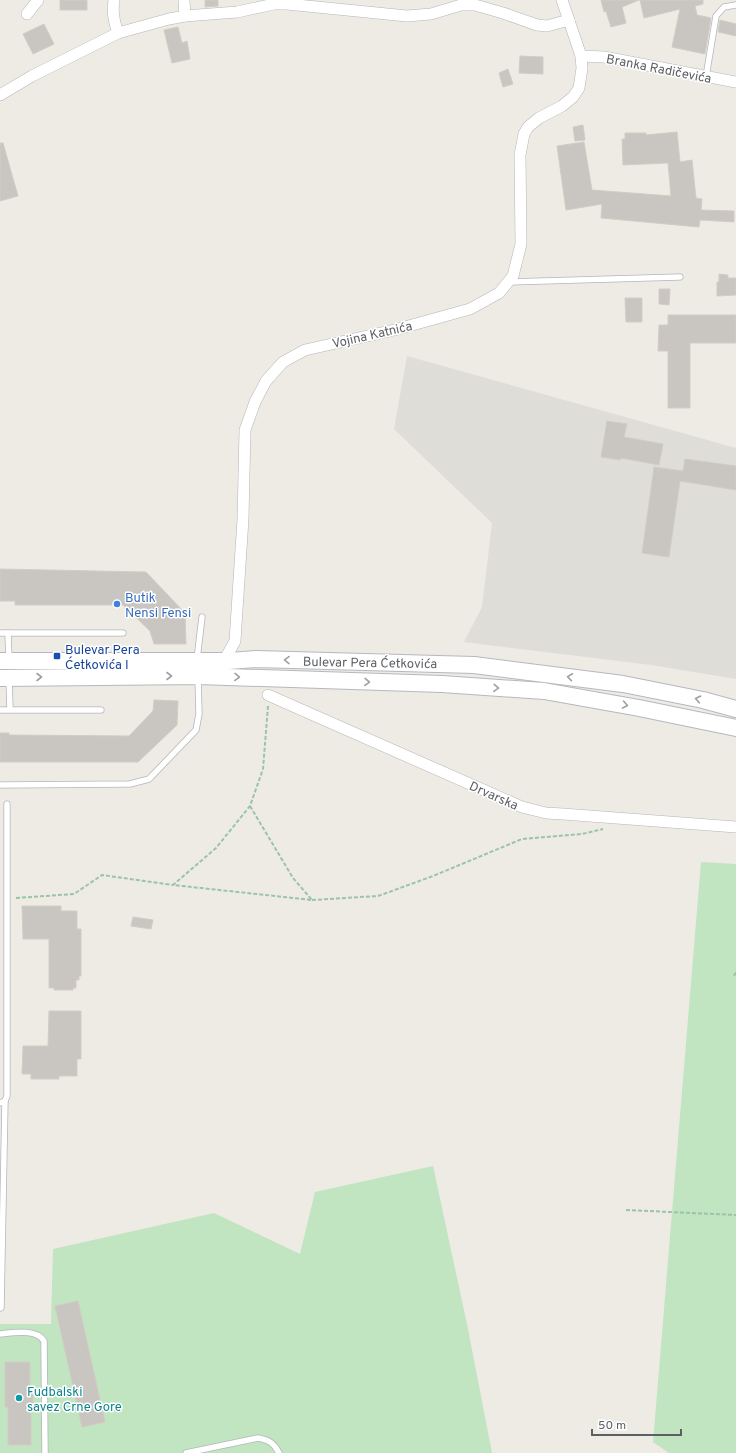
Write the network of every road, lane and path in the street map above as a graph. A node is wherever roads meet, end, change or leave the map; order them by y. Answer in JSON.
{"nodes":[{"id":1,"x":38,"y":0,"type":"edge"},
{"id":2,"x":114,"y":0,"type":"edge"},
{"id":3,"x":184,"y":0,"type":"edge"},
{"id":4,"x":562,"y":0,"type":"edge"},
{"id":5,"x":274,"y":2,"type":"edge"},
{"id":6,"x":461,"y":3,"type":"edge"},
{"id":7,"x":345,"y":4,"type":"edge"},
{"id":8,"x":736,"y":5,"type":"edge"},
{"id":9,"x":27,"y":14,"type":"dead end"},
{"id":10,"x":185,"y":16,"type":"junction"},
{"id":11,"x":569,"y":20,"type":"junction"},
{"id":12,"x":118,"y":32,"type":"junction"},
{"id":13,"x":581,"y":56,"type":"junction"},
{"id":14,"x":706,"y":77,"type":"junction"},
{"id":15,"x":736,"y":82,"type":"edge"},
{"id":16,"x":0,"y":95,"type":"edge"},
{"id":17,"x":680,"y":277,"type":"dead end"},
{"id":18,"x":508,"y":282,"type":"junction"},
{"id":19,"x":202,"y":618,"type":"dead end"},
{"id":20,"x":0,"y":633,"type":"edge"},
{"id":21,"x":8,"y":633,"type":"junction"},
{"id":22,"x":122,"y":634,"type":"dead end"},
{"id":23,"x":5,"y":661,"type":"edge"},
{"id":24,"x":224,"y":661,"type":"junction"},
{"id":25,"x":197,"y":668,"type":"junction"},
{"id":26,"x":4,"y":678,"type":"edge"},
{"id":27,"x":268,"y":695,"type":"joint"},
{"id":28,"x":10,"y":709,"type":"junction"},
{"id":29,"x":736,"y":709,"type":"edge"},
{"id":30,"x":0,"y":710,"type":"edge"},
{"id":31,"x":101,"y":710,"type":"dead end"},
{"id":32,"x":736,"y":728,"type":"edge"},
{"id":33,"x":0,"y":785,"type":"edge"},
{"id":34,"x":7,"y":804,"type":"dead end"},
{"id":35,"x":250,"y":806,"type":"junction"},
{"id":36,"x":736,"y":827,"type":"edge"},
{"id":37,"x":603,"y":829,"type":"dead end"},
{"id":38,"x":173,"y":884,"type":"junction"},
{"id":39,"x":7,"y":898,"type":"junction"},
{"id":40,"x":312,"y":900,"type":"junction"},
{"id":41,"x":736,"y":972,"type":"edge"},
{"id":42,"x":734,"y":976,"type":"dead end"},
{"id":43,"x":3,"y":1102,"type":"edge"},
{"id":44,"x":626,"y":1210,"type":"dead end"},
{"id":45,"x":736,"y":1215,"type":"edge"},
{"id":46,"x":1,"y":1308,"type":"dead end"},
{"id":47,"x":0,"y":1334,"type":"edge"},
{"id":48,"x":45,"y":1453,"type":"edge"},
{"id":49,"x":186,"y":1453,"type":"edge"},
{"id":50,"x":279,"y":1453,"type":"edge"}],
"edges":[{"from":1,"to":9,"type":"street"},
{"from":2,"to":12,"type":"street"},
{"from":3,"to":10,"type":"street"},
{"from":4,"to":11,"type":"street","name":"Vojina Katnića"},
{"from":5,"to":7,"type":"street"},
{"from":5,"to":10,"type":"street"},
{"from":6,"to":7,"type":"street"},
{"from":6,"to":11,"type":"street"},
{"from":8,"to":14,"type":"lane"},
{"from":10,"to":12,"type":"street"},
{"from":11,"to":13,"type":"street","name":"Vojina Katnića"},
{"from":12,"to":16,"type":"street"},
{"from":13,"to":14,"type":"street","name":"Branka Radičevića"},
{"from":13,"to":18,"type":"street","name":"Vojina Katnića"},
{"from":14,"to":15,"type":"street","name":"Branka Radičevića"},
{"from":17,"to":18,"type":"lane"},
{"from":18,"to":24,"type":"street","name":"Vojina Katnića"},
{"from":19,"to":25,"type":"lane"},
{"from":20,"to":21,"type":"lane"},
{"from":21,"to":22,"type":"lane"},
{"from":21,"to":23,"type":"lane"},
{"from":23,"to":25,"type":"main road","name":"Bulevar Pera Ćetkovića"},
{"from":24,"to":25,"type":"main road","name":"Bulevar Pera Ćetkovića"},
{"from":29,"to":24,"type":"main road","name":"Bulevar Pera Ćetkovića","one_way":true},
{"from":26,"to":25,"type":"main road","name":"Bulevar Pera Ćetkovića","one_way":true},
{"from":25,"to":32,"type":"main road","name":"Bulevar Pera Ćetkovića","one_way":true},
{"from":25,"to":33,"type":"lane"},
{"from":26,"to":28,"type":"lane"},
{"from":27,"to":35,"type":"path"},
{"from":27,"to":36,"type":"street","name":"Drvarska"},
{"from":28,"to":30,"type":"lane"},
{"from":28,"to":31,"type":"lane"},
{"from":34,"to":39,"type":"lane"},
{"from":35,"to":38,"type":"path"},
{"from":35,"to":40,"type":"path"},
{"from":37,"to":40,"type":"path"},
{"from":38,"to":39,"type":"path"},
{"from":38,"to":40,"type":"path"},
{"from":39,"to":43,"type":"lane"},
{"from":41,"to":42,"type":"path"},
{"from":43,"to":46,"type":"lane"},
{"from":44,"to":45,"type":"path"},
{"from":47,"to":48,"type":"lane"},
{"from":49,"to":50,"type":"lane"}]}
